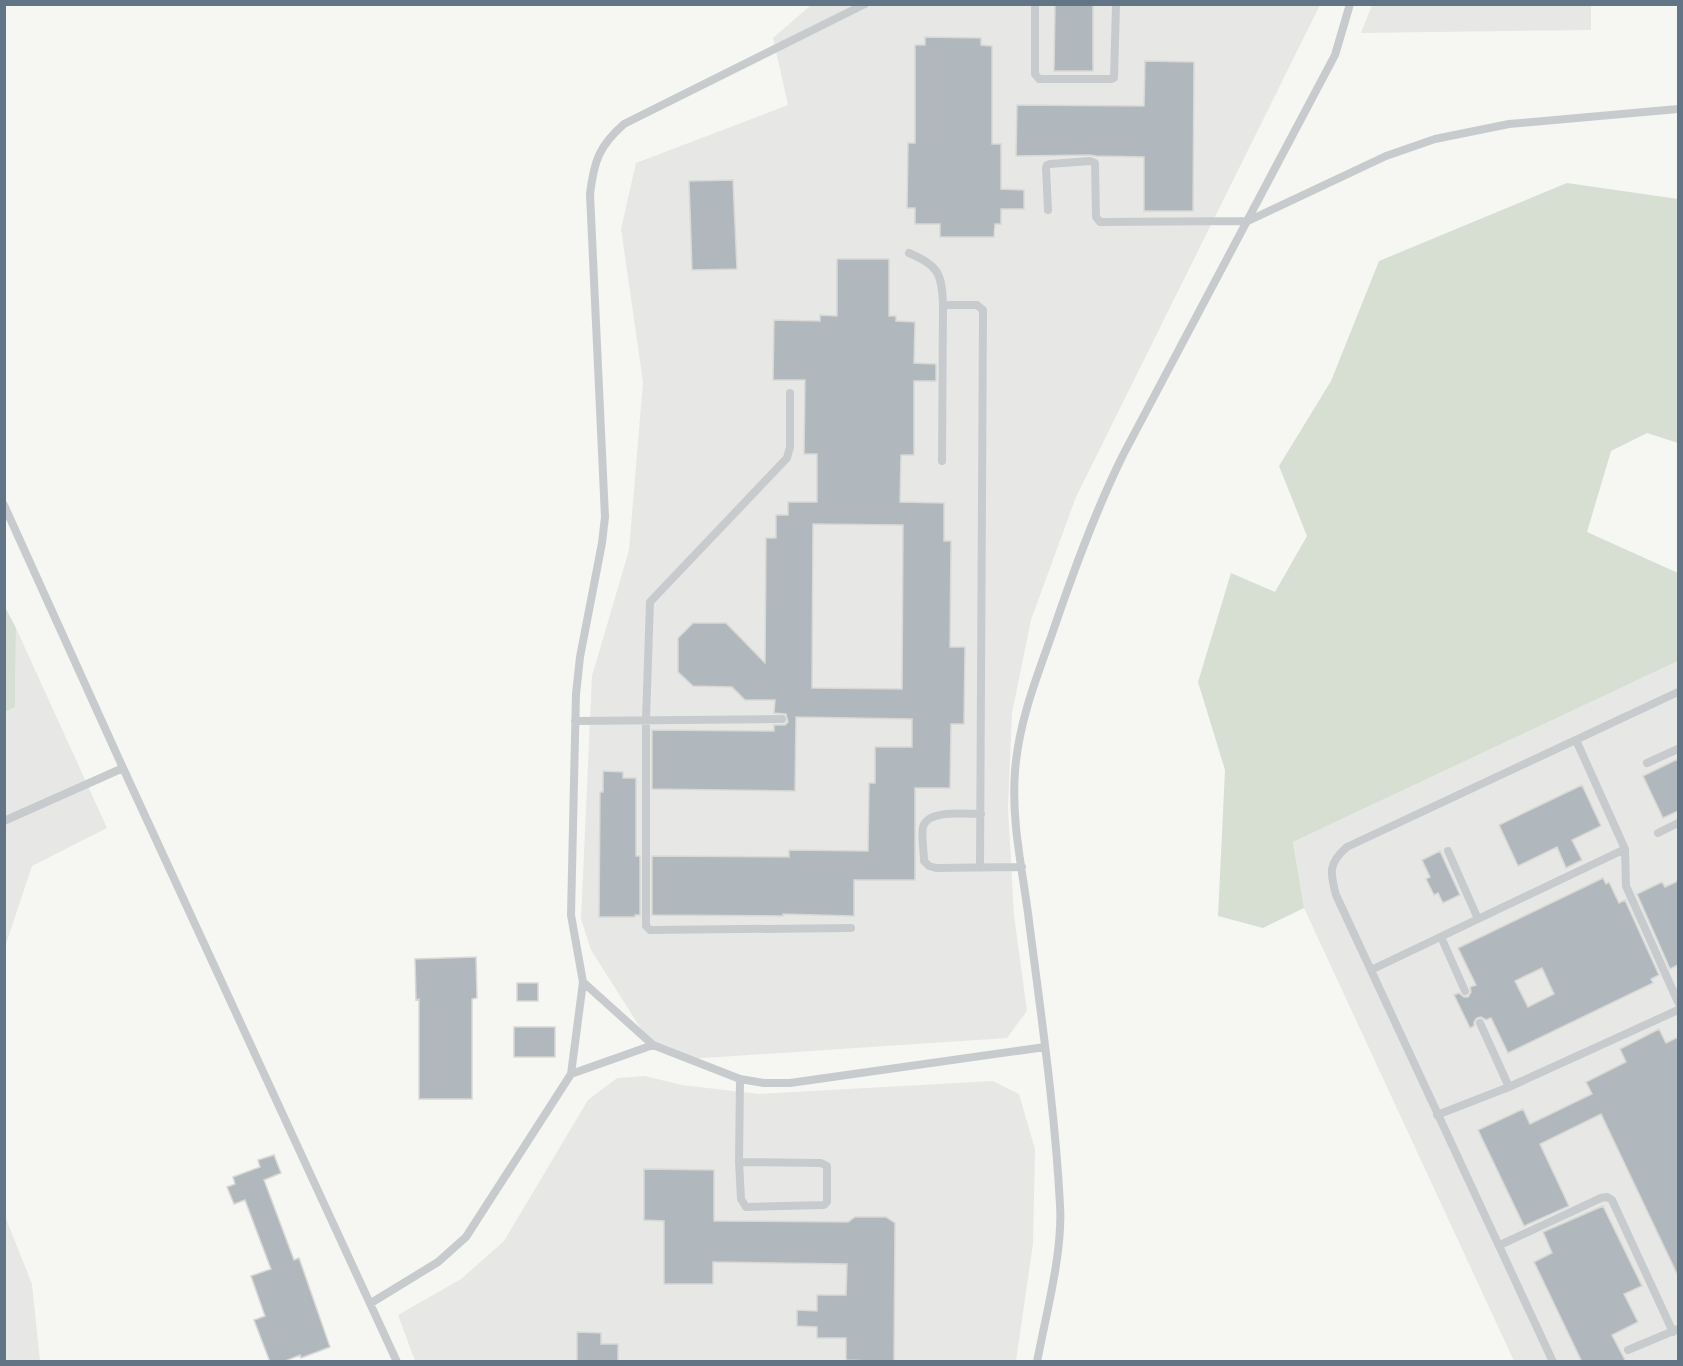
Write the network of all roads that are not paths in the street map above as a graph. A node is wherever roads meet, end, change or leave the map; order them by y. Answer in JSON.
{"nodes":[{"id":1,"x":865,"y":4,"type":"edge"},
{"id":2,"x":1035,"y":4,"type":"edge"},
{"id":3,"x":1350,"y":4,"type":"edge"},
{"id":4,"x":1116,"y":5,"type":"edge"},
{"id":5,"x":1678,"y":109,"type":"edge"},
{"id":6,"x":1047,"y":210,"type":"dead end"},
{"id":7,"x":1248,"y":221,"type":"junction"},
{"id":8,"x":909,"y":253,"type":"dead end"},
{"id":9,"x":943,"y":305,"type":"junction"},
{"id":10,"x":790,"y":393,"type":"dead end"},
{"id":11,"x":942,"y":461,"type":"dead end"},
{"id":12,"x":4,"y":505,"type":"edge"},
{"id":13,"x":1678,"y":692,"type":"edge"},
{"id":14,"x":646,"y":719,"type":"junction"},
{"id":15,"x":782,"y":719,"type":"dead end"},
{"id":16,"x":575,"y":721,"type":"junction"},
{"id":17,"x":1576,"y":740,"type":"junction"},
{"id":18,"x":1678,"y":749,"type":"edge"},
{"id":19,"x":1647,"y":763,"type":"dead end"},
{"id":20,"x":123,"y":768,"type":"junction"},
{"id":21,"x":981,"y":814,"type":"junction"},
{"id":22,"x":4,"y":821,"type":"edge"},
{"id":23,"x":1678,"y":823,"type":"edge"},
{"id":24,"x":1658,"y":833,"type":"dead end"},
{"id":25,"x":1625,"y":849,"type":"junction"},
{"id":26,"x":1448,"y":850,"type":"dead end"},
{"id":27,"x":1022,"y":867,"type":"junction"},
{"id":28,"x":980,"y":868,"type":"junction"},
{"id":29,"x":1478,"y":919,"type":"junction"},
{"id":30,"x":851,"y":928,"type":"dead end"},
{"id":31,"x":1441,"y":937,"type":"junction"},
{"id":32,"x":1371,"y":970,"type":"junction"},
{"id":33,"x":583,"y":982,"type":"junction"},
{"id":34,"x":1465,"y":991,"type":"dead end"},
{"id":35,"x":1678,"y":1002,"type":"edge"},
{"id":36,"x":1678,"y":1010,"type":"edge"},
{"id":37,"x":1480,"y":1023,"type":"dead end"},
{"id":38,"x":653,"y":1045,"type":"junction"},
{"id":39,"x":1045,"y":1047,"type":"junction"},
{"id":40,"x":571,"y":1074,"type":"junction"},
{"id":41,"x":740,"y":1079,"type":"junction"},
{"id":42,"x":1509,"y":1088,"type":"junction"},
{"id":43,"x":1437,"y":1115,"type":"junction"},
{"id":44,"x":739,"y":1162,"type":"junction"},
{"id":45,"x":1500,"y":1245,"type":"junction"},
{"id":46,"x":371,"y":1303,"type":"junction"},
{"id":47,"x":1676,"y":1330,"type":"edge"},
{"id":48,"x":1628,"y":1350,"type":"dead end"},
{"id":49,"x":397,"y":1362,"type":"edge"},
{"id":50,"x":1037,"y":1362,"type":"edge"},
{"id":51,"x":1553,"y":1362,"type":"edge"}],
"edges":[{"from":1,"to":16,"type":"lane"},
{"from":2,"to":4,"type":"lane"},
{"from":3,"to":7,"type":"lane"},
{"from":5,"to":7,"type":"lane"},
{"from":6,"to":7,"type":"lane"},
{"from":7,"to":27,"type":"lane"},
{"from":8,"to":9,"type":"lane"},
{"from":9,"to":11,"type":"lane"},
{"from":9,"to":21,"type":"lane"},
{"from":10,"to":14,"type":"lane"},
{"from":12,"to":20,"type":"lane"},
{"from":13,"to":17,"type":"lane"},
{"from":14,"to":15,"type":"lane"},
{"from":14,"to":16,"type":"lane"},
{"from":14,"to":30,"type":"lane"},
{"from":16,"to":33,"type":"lane"},
{"from":17,"to":25,"type":"lane"},
{"from":17,"to":32,"type":"lane"},
{"from":18,"to":19,"type":"lane"},
{"from":20,"to":22,"type":"lane"},
{"from":20,"to":46,"type":"lane"},
{"from":21,"to":28,"type":"lane"},
{"from":21,"to":28,"type":"lane"},
{"from":23,"to":24,"type":"lane"},
{"from":25,"to":29,"type":"lane"},
{"from":25,"to":35,"type":"lane"},
{"from":26,"to":29,"type":"lane"},
{"from":27,"to":28,"type":"lane"},
{"from":27,"to":39,"type":"lane"},
{"from":29,"to":31,"type":"lane"},
{"from":31,"to":32,"type":"lane"},
{"from":31,"to":34,"type":"lane"},
{"from":32,"to":43,"type":"lane"},
{"from":33,"to":38,"type":"lane"},
{"from":33,"to":40,"type":"lane"},
{"from":36,"to":42,"type":"lane"},
{"from":37,"to":42,"type":"lane"},
{"from":38,"to":40,"type":"lane"},
{"from":38,"to":41,"type":"lane"},
{"from":39,"to":41,"type":"lane"},
{"from":39,"to":50,"type":"lane"},
{"from":40,"to":46,"type":"lane"},
{"from":41,"to":44,"type":"lane"},
{"from":42,"to":43,"type":"lane"},
{"from":43,"to":45,"type":"lane"},
{"from":44,"to":44,"type":"lane"},
{"from":45,"to":47,"type":"lane"},
{"from":45,"to":51,"type":"lane"},
{"from":46,"to":49,"type":"lane"},
{"from":47,"to":48,"type":"lane"}]}
